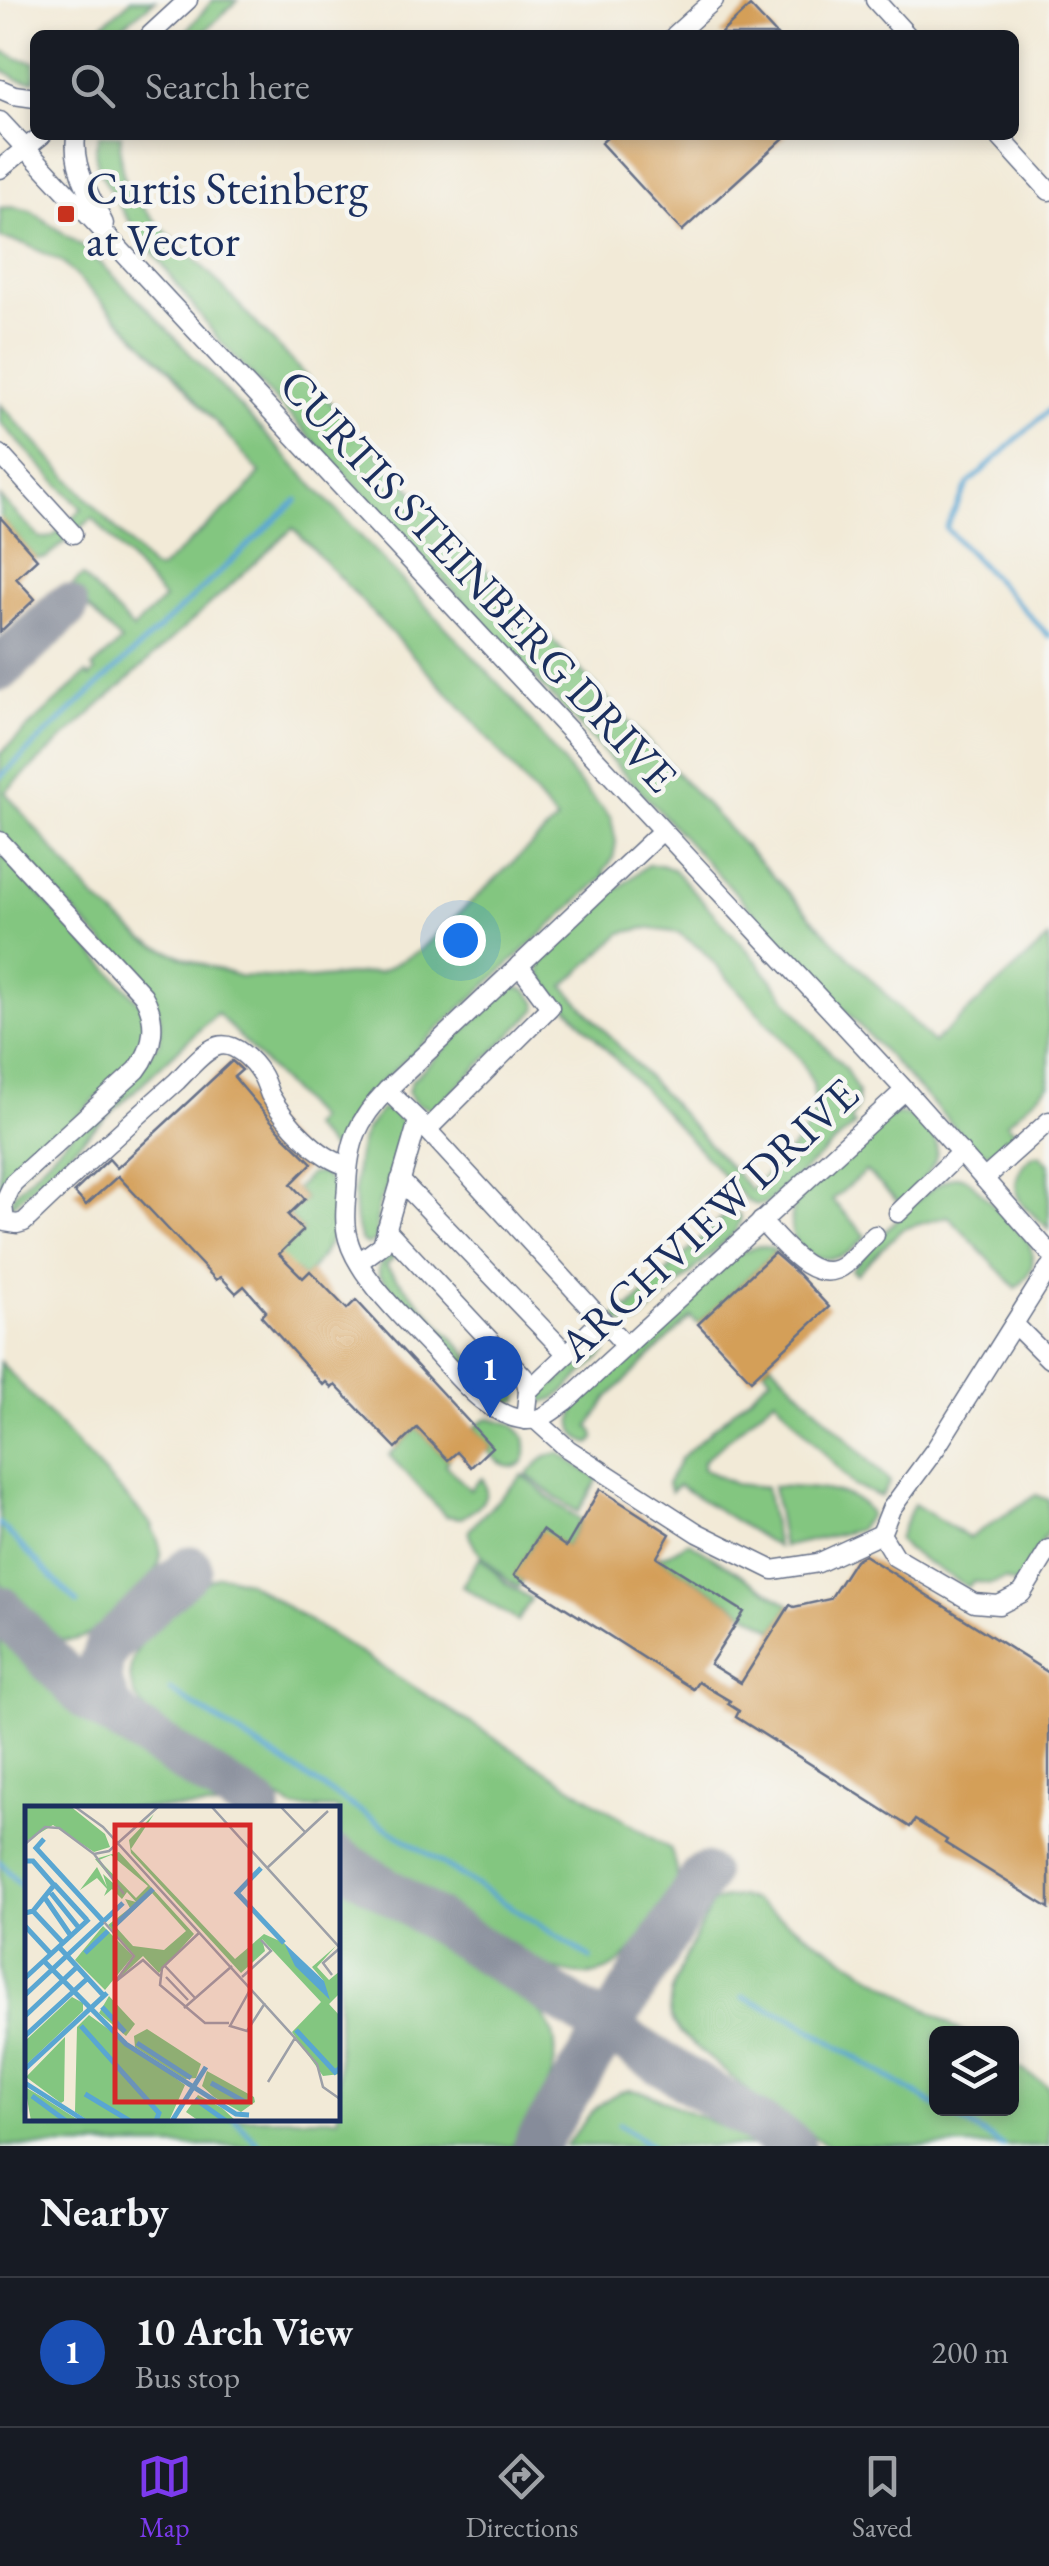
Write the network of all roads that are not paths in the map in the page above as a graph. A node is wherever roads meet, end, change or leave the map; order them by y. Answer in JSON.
{"nodes":[{"id":1,"x":188,"y":0,"type":"edge"},
{"id":2,"x":714,"y":0,"type":"edge"},
{"id":3,"x":875,"y":0,"type":"edge"},
{"id":4,"x":155,"y":30,"type":"edge"},
{"id":5,"x":681,"y":30,"type":"edge"},
{"id":6,"x":902,"y":30,"type":"edge"},
{"id":7,"x":0,"y":88,"type":"edge"},
{"id":8,"x":30,"y":97,"type":"edge"},
{"id":9,"x":0,"y":121,"type":"edge"},
{"id":10,"x":37,"y":140,"type":"edge"},
{"id":11,"x":75,"y":140,"type":"edge"},
{"id":12,"x":1003,"y":140,"type":"edge"},
{"id":13,"x":26,"y":150,"type":"junction"},
{"id":14,"x":0,"y":169,"type":"edge"},
{"id":15,"x":1049,"y":191,"type":"edge"},
{"id":16,"x":112,"y":242,"type":"junction"},
{"id":17,"x":0,"y":454,"type":"edge"},
{"id":18,"x":73,"y":534,"type":"dead end"},
{"id":19,"x":662,"y":831,"type":"junction"},
{"id":20,"x":0,"y":842,"type":"edge"},
{"id":21,"x":520,"y":965,"type":"junction"},
{"id":22,"x":387,"y":1090,"type":"junction"},
{"id":23,"x":905,"y":1090,"type":"junction"},
{"id":24,"x":1049,"y":1120,"type":"edge"},
{"id":25,"x":422,"y":1125,"type":"junction"},
{"id":26,"x":960,"y":1152,"type":"junction"},
{"id":27,"x":348,"y":1166,"type":"junction"},
{"id":28,"x":984,"y":1179,"type":"junction"},
{"id":29,"x":400,"y":1180,"type":"junction"},
{"id":30,"x":898,"y":1213,"type":"dead end"},
{"id":31,"x":761,"y":1221,"type":"junction"},
{"id":32,"x":386,"y":1229,"type":"junction"},
{"id":33,"x":874,"y":1235,"type":"dead end"},
{"id":34,"x":1049,"y":1252,"type":"edge"},
{"id":35,"x":359,"y":1262,"type":"junction"},
{"id":36,"x":1049,"y":1268,"type":"edge"},
{"id":37,"x":602,"y":1320,"type":"junction"},
{"id":38,"x":1014,"y":1324,"type":"junction"},
{"id":39,"x":626,"y":1346,"type":"junction"},
{"id":40,"x":567,"y":1354,"type":"junction"},
{"id":41,"x":1049,"y":1360,"type":"edge"},
{"id":42,"x":528,"y":1391,"type":"junction"},
{"id":43,"x":530,"y":1420,"type":"junction"},
{"id":44,"x":881,"y":1534,"type":"junction"},
{"id":45,"x":1049,"y":1549,"type":"edge"}],
"edges":[{"from":1,"to":4,"type":"street"},
{"from":2,"to":5,"type":"street"},
{"from":3,"to":6,"type":"street"},
{"from":7,"to":8,"type":"street"},
{"from":9,"to":13,"type":"street","name":"CURTIS STEINBERG DRIVE"},
{"from":10,"to":13,"type":"street"},
{"from":11,"to":16,"type":"street"},
{"from":12,"to":15,"type":"street"},
{"from":13,"to":14,"type":"street"},
{"from":13,"to":16,"type":"street","name":"CURTIS STEINBERG DRIVE"},
{"from":16,"to":19,"type":"street","name":"CURTIS STEINBERG DRIVE"},
{"from":17,"to":18,"type":"street"},
{"from":19,"to":21,"type":"street"},
{"from":19,"to":23,"type":"street","name":"CURTIS STEINBERG DRIVE"},
{"from":20,"to":27,"type":"street"},
{"from":21,"to":22,"type":"street"},
{"from":21,"to":25,"type":"street"},
{"from":22,"to":25,"type":"street"},
{"from":22,"to":27,"type":"street"},
{"from":23,"to":26,"type":"street","name":"CURTIS STEINBERG DRIVE"},
{"from":23,"to":31,"type":"street","name":"ARCHVIEW DRIVE"},
{"from":24,"to":28,"type":"street"},
{"from":25,"to":29,"type":"street"},
{"from":25,"to":37,"type":"street"},
{"from":26,"to":28,"type":"street","name":"CURTIS STEINBERG DRIVE"},
{"from":26,"to":30,"type":"street"},
{"from":27,"to":35,"type":"street"},
{"from":28,"to":34,"type":"street","name":"CURTIS STEINBERG DRIVE"},
{"from":29,"to":32,"type":"street"},
{"from":29,"to":40,"type":"street"},
{"from":31,"to":33,"type":"street"},
{"from":31,"to":39,"type":"street","name":"ARCHVIEW DRIVE"},
{"from":32,"to":35,"type":"street"},
{"from":32,"to":42,"type":"street"},
{"from":35,"to":43,"type":"street"},
{"from":36,"to":38,"type":"street"},
{"from":37,"to":39,"type":"street"},
{"from":37,"to":40,"type":"street"},
{"from":38,"to":41,"type":"street"},
{"from":38,"to":44,"type":"street"},
{"from":39,"to":43,"type":"street","name":"ARCHVIEW DRIVE"},
{"from":40,"to":42,"type":"street"},
{"from":42,"to":43,"type":"street"},
{"from":43,"to":44,"type":"street"},
{"from":44,"to":45,"type":"street"}]}
